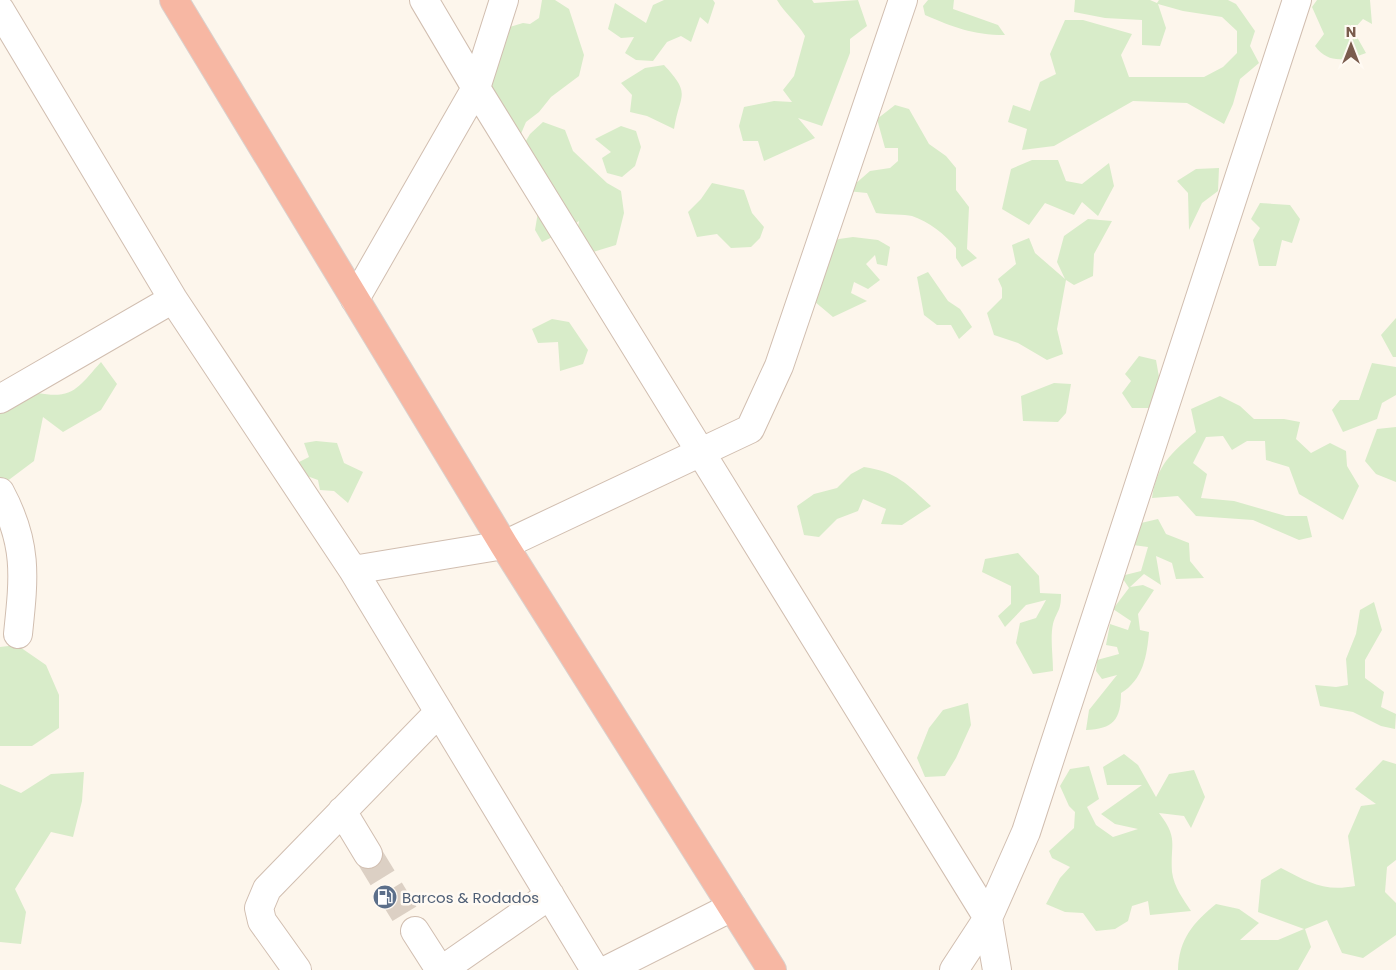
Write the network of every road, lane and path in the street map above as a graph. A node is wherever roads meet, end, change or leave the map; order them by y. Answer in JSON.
{"nodes":[{"id":1,"x":174,"y":0,"type":"edge"},
{"id":2,"x":424,"y":0,"type":"edge"},
{"id":3,"x":504,"y":0,"type":"edge"},
{"id":4,"x":904,"y":0,"type":"edge"},
{"id":5,"x":1297,"y":0,"type":"edge"},
{"id":6,"x":0,"y":10,"type":"edge"},
{"id":7,"x":476,"y":88,"type":"junction"},
{"id":8,"x":173,"y":299,"type":"junction"},
{"id":9,"x":355,"y":299,"type":"junction"},
{"id":10,"x":0,"y":398,"type":"edge"},
{"id":11,"x":699,"y":452,"type":"junction"},
{"id":12,"x":0,"y":492,"type":"edge"},
{"id":13,"x":504,"y":545,"type":"junction"},
{"id":14,"x":353,"y":570,"type":"junction"},
{"id":15,"x":18,"y":634,"type":"dead end"},
{"id":16,"x":438,"y":712,"type":"junction"},
{"id":17,"x":342,"y":812,"type":"junction"},
{"id":18,"x":368,"y":854,"type":"tunnel mouth"},
{"id":19,"x":550,"y":895,"type":"junction"},
{"id":20,"x":732,"y":907,"type":"junction"},
{"id":21,"x":988,"y":918,"type":"junction"},
{"id":22,"x":415,"y":931,"type":"tunnel mouth"},
{"id":23,"x":297,"y":970,"type":"edge"},
{"id":24,"x":441,"y":970,"type":"edge"},
{"id":25,"x":595,"y":970,"type":"edge"},
{"id":26,"x":607,"y":970,"type":"edge"},
{"id":27,"x":772,"y":970,"type":"edge"},
{"id":28,"x":954,"y":970,"type":"edge"},
{"id":29,"x":996,"y":970,"type":"edge"}],
"edges":[{"from":1,"to":9,"type":"highway"},
{"from":2,"to":7,"type":"street"},
{"from":3,"to":7,"type":"street"},
{"from":4,"to":11,"type":"street"},
{"from":5,"to":21,"type":"street"},
{"from":6,"to":8,"type":"street"},
{"from":7,"to":9,"type":"street"},
{"from":7,"to":11,"type":"street"},
{"from":8,"to":10,"type":"street"},
{"from":8,"to":14,"type":"street"},
{"from":9,"to":13,"type":"highway"},
{"from":11,"to":13,"type":"street"},
{"from":11,"to":21,"type":"street"},
{"from":12,"to":15,"type":"street"},
{"from":13,"to":14,"type":"street"},
{"from":13,"to":20,"type":"highway"},
{"from":14,"to":16,"type":"street"},
{"from":16,"to":17,"type":"street"},
{"from":16,"to":19,"type":"street"},
{"from":17,"to":18,"type":"street"},
{"from":17,"to":23,"type":"street"},
{"from":19,"to":24,"type":"street"},
{"from":19,"to":25,"type":"street"},
{"from":20,"to":26,"type":"street"},
{"from":20,"to":27,"type":"highway"},
{"from":21,"to":28,"type":"street"},
{"from":21,"to":29,"type":"street"},
{"from":22,"to":24,"type":"street"}]}
